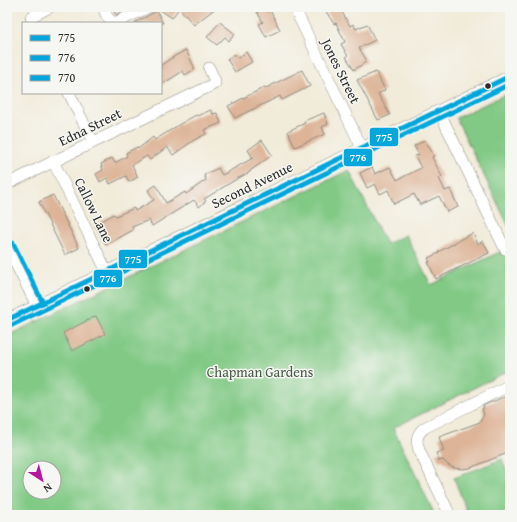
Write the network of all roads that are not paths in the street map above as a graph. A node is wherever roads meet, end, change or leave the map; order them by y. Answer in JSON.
{"nodes":[{"id":1,"x":50,"y":7,"type":"edge"},
{"id":2,"x":103,"y":7,"type":"edge"},
{"id":3,"x":150,"y":7,"type":"edge"},
{"id":4,"x":294,"y":7,"type":"edge"},
{"id":5,"x":30,"y":16,"type":"edge"},
{"id":6,"x":112,"y":22,"type":"edge"},
{"id":7,"x":117,"y":22,"type":"edge"},
{"id":8,"x":209,"y":68,"type":"dead end"},
{"id":9,"x":510,"y":76,"type":"edge"},
{"id":10,"x":69,"y":94,"type":"edge"},
{"id":11,"x":439,"y":111,"type":"junction"},
{"id":12,"x":93,"y":142,"type":"junction"},
{"id":13,"x":362,"y":148,"type":"junction"},
{"id":14,"x":53,"y":161,"type":"junction"},
{"id":15,"x":7,"y":184,"type":"edge"},
{"id":16,"x":7,"y":246,"type":"edge"},
{"id":17,"x":505,"y":249,"type":"dead end"},
{"id":18,"x":107,"y":272,"type":"junction"},
{"id":19,"x":37,"y":306,"type":"junction"},
{"id":20,"x":7,"y":320,"type":"edge"},
{"id":21,"x":510,"y":385,"type":"edge"},
{"id":22,"x":450,"y":515,"type":"edge"}],
"edges":[{"from":1,"to":5,"type":"street"},
{"from":2,"to":6,"type":"street"},
{"from":3,"to":7,"type":"street"},
{"from":4,"to":13,"type":"street","name":"Jones Street"},
{"from":8,"to":12,"type":"street","name":"Edna Street"},
{"from":9,"to":11,"type":"street","name":"Second Avenue"},
{"from":10,"to":12,"type":"street"},
{"from":11,"to":13,"type":"street","name":"Second Avenue"},
{"from":11,"to":17,"type":"street"},
{"from":12,"to":14,"type":"street","name":"Edna Street"},
{"from":13,"to":18,"type":"street","name":"Second Avenue"},
{"from":14,"to":15,"type":"street","name":"Edna Street"},
{"from":14,"to":18,"type":"street","name":"Callow Lane"},
{"from":16,"to":19,"type":"street"},
{"from":18,"to":19,"type":"street","name":"Second Avenue"},
{"from":19,"to":20,"type":"street","name":"Second Avenue"},
{"from":21,"to":22,"type":"street"}]}
